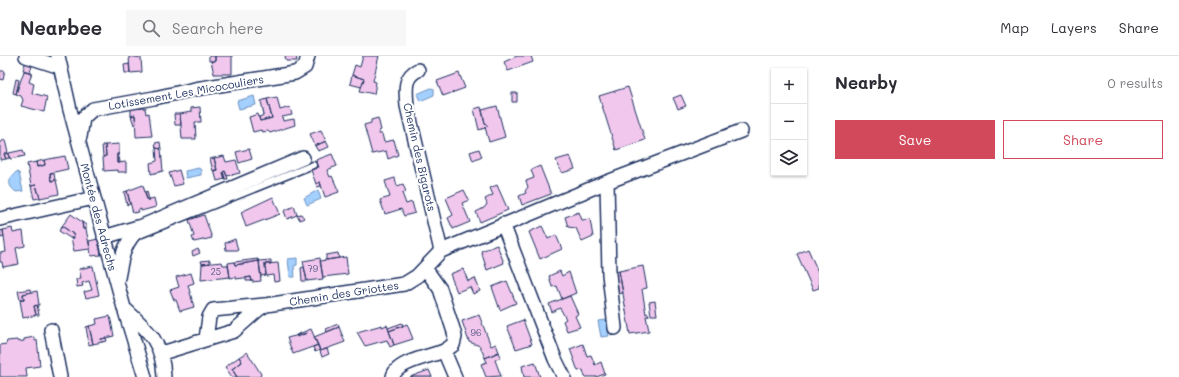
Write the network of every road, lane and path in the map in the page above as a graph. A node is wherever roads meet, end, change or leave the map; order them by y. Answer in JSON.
{"nodes":[{"id":1,"x":26,"y":56,"type":"edge"},
{"id":2,"x":308,"y":56,"type":"edge"},
{"id":3,"x":59,"y":61,"type":"edge"},
{"id":4,"x":418,"y":70,"type":"dead end"},
{"id":5,"x":741,"y":131,"type":"dead end"},
{"id":6,"x":80,"y":143,"type":"junction"},
{"id":7,"x":308,"y":161,"type":"joint"},
{"id":8,"x":607,"y":182,"type":"junction"},
{"id":9,"x":94,"y":198,"type":"junction"},
{"id":10,"x":0,"y":219,"type":"edge"},
{"id":11,"x":503,"y":224,"type":"junction"},
{"id":12,"x":142,"y":226,"type":"junction"},
{"id":13,"x":104,"y":238,"type":"junction"},
{"id":14,"x":128,"y":240,"type":"junction"},
{"id":15,"x":441,"y":250,"type":"junction"},
{"id":16,"x":425,"y":268,"type":"junction"},
{"id":17,"x":117,"y":282,"type":"junction"},
{"id":18,"x":266,"y":305,"type":"junction"},
{"id":19,"x":124,"y":308,"type":"junction"},
{"id":20,"x":615,"y":328,"type":"dead end"},
{"id":21,"x":51,"y":330,"type":"dead end"},
{"id":22,"x":206,"y":339,"type":"junction"},
{"id":23,"x":444,"y":351,"type":"junction"},
{"id":24,"x":162,"y":353,"type":"junction"},
{"id":25,"x":60,"y":377,"type":"edge"},
{"id":26,"x":145,"y":377,"type":"edge"},
{"id":27,"x":164,"y":377,"type":"edge"},
{"id":28,"x":393,"y":377,"type":"edge"},
{"id":29,"x":454,"y":377,"type":"edge"},
{"id":30,"x":564,"y":377,"type":"edge"}],
"edges":[{"from":1,"to":3,"type":"street"},
{"from":2,"to":6,"type":"street","name":"Lotissement Les Micocouliers"},
{"from":3,"to":6,"type":"street","name":"Montée des Adrechs"},
{"from":4,"to":15,"type":"street","name":"Chemin des Bigarots"},
{"from":5,"to":8,"type":"street","name":"Chemin des Griottes"},
{"from":6,"to":9,"type":"street","name":"Montée des Adrechs"},
{"from":7,"to":12,"type":"street"},
{"from":7,"to":14,"type":"lane"},
{"from":8,"to":11,"type":"street","name":"Chemin des Griottes"},
{"from":8,"to":20,"type":"street"},
{"from":9,"to":10,"type":"street"},
{"from":9,"to":13,"type":"street","name":"Montée des Adrechs"},
{"from":11,"to":15,"type":"street","name":"Chemin des Griottes"},
{"from":11,"to":30,"type":"street"},
{"from":12,"to":13,"type":"street"},
{"from":12,"to":14,"type":"street"},
{"from":13,"to":17,"type":"street","name":"Montée des Adrechs"},
{"from":14,"to":17,"type":"street"},
{"from":15,"to":16,"type":"street","name":"Chemin des Griottes"},
{"from":16,"to":18,"type":"street","name":"Chemin des Griottes"},
{"from":16,"to":23,"type":"street"},
{"from":17,"to":19,"type":"street","name":"Montée des Adrechs"},
{"from":18,"to":22,"type":"street","name":"Chemin des Griottes"},
{"from":18,"to":22,"type":"street"},
{"from":19,"to":24,"type":"street"},
{"from":19,"to":26,"type":"street","name":"Montée des Adrechs"},
{"from":21,"to":25,"type":"street"},
{"from":22,"to":24,"type":"street","name":"Chemin des Griottes"},
{"from":23,"to":28,"type":"street"},
{"from":23,"to":29,"type":"street"},
{"from":24,"to":27,"type":"street"}]}
